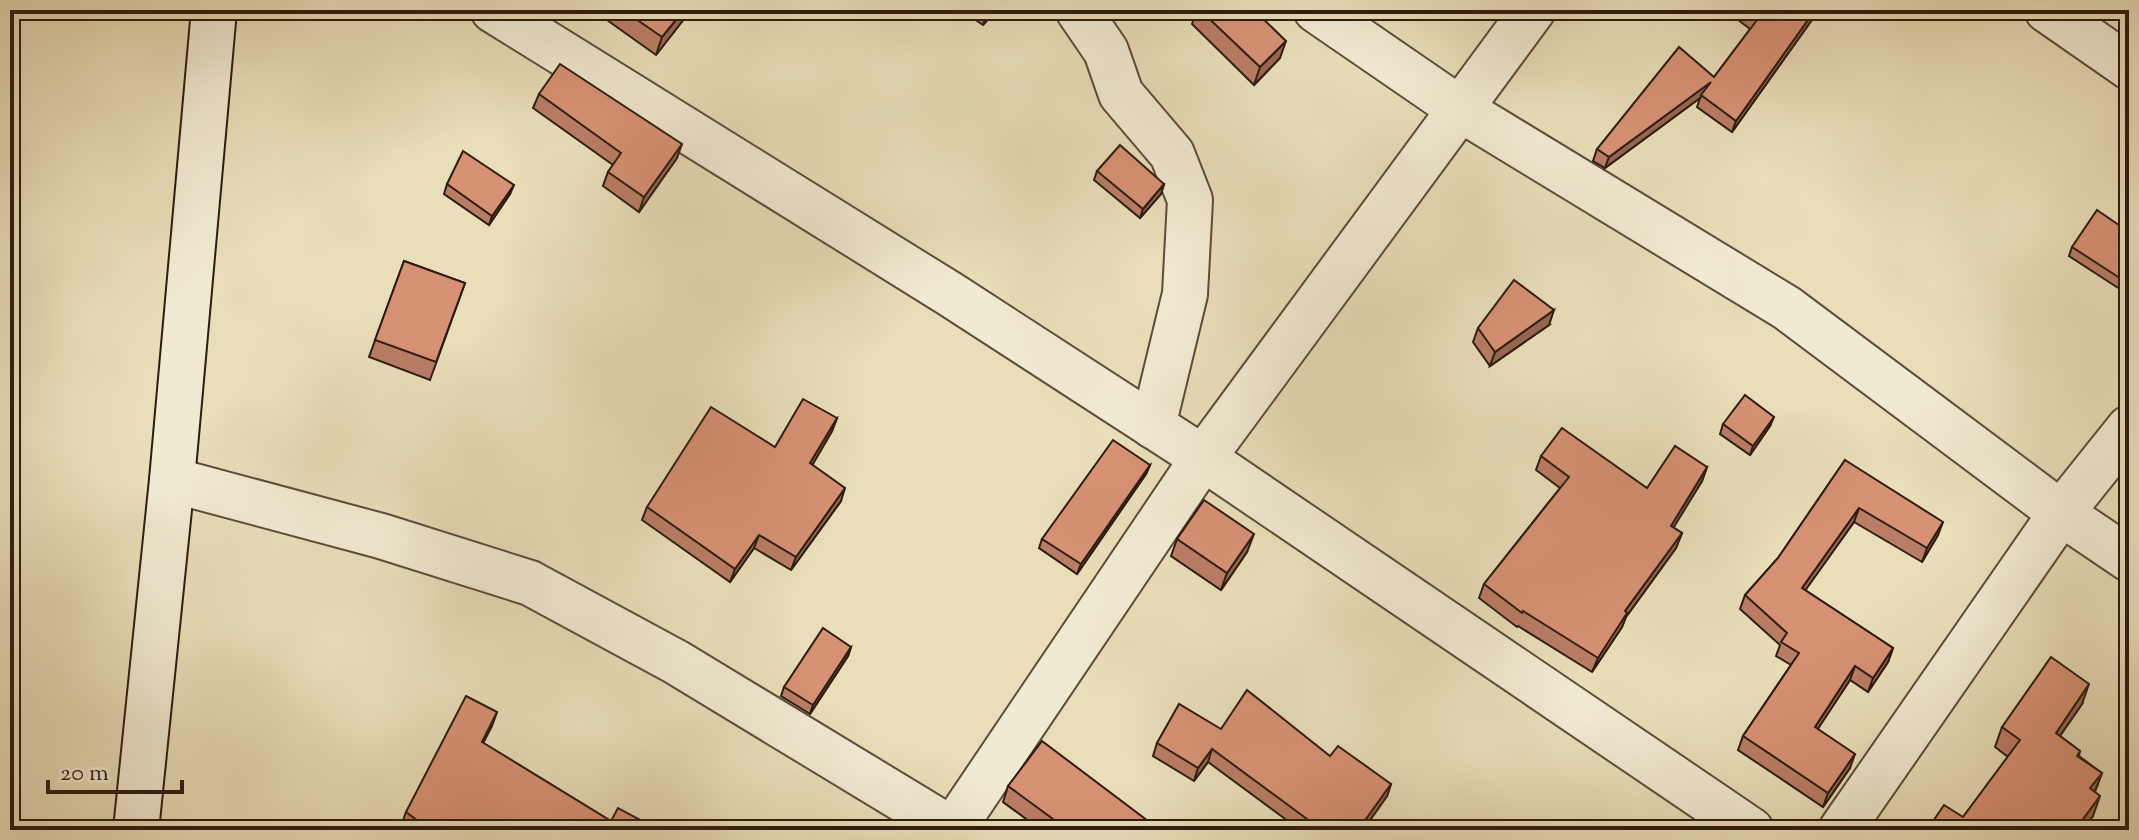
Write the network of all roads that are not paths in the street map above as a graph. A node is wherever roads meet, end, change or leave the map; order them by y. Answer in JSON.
{"nodes":[{"id":1,"x":214,"y":10,"type":"edge"},
{"id":2,"x":493,"y":10,"type":"edge"},
{"id":3,"x":1078,"y":10,"type":"edge"},
{"id":4,"x":1316,"y":10,"type":"edge"},
{"id":5,"x":1533,"y":10,"type":"edge"},
{"id":6,"x":2047,"y":10,"type":"edge"},
{"id":7,"x":2129,"y":67,"type":"edge"},
{"id":8,"x":1460,"y":109,"type":"junction"},
{"id":9,"x":1153,"y":426,"type":"junction"},
{"id":10,"x":2129,"y":428,"type":"edge"},
{"id":11,"x":1203,"y":458,"type":"junction"},
{"id":12,"x":172,"y":480,"type":"junction"},
{"id":13,"x":2061,"y":513,"type":"junction"},
{"id":14,"x":2129,"y":559,"type":"edge"},
{"id":15,"x":136,"y":830,"type":"edge"},
{"id":16,"x":952,"y":830,"type":"edge"},
{"id":17,"x":1751,"y":830,"type":"edge"},
{"id":18,"x":1841,"y":830,"type":"edge"}],
"edges":[{"from":1,"to":12,"type":"street"},
{"from":2,"to":9,"type":"street"},
{"from":3,"to":9,"type":"street"},
{"from":4,"to":8,"type":"street"},
{"from":5,"to":8,"type":"street"},
{"from":6,"to":7,"type":"street"},
{"from":8,"to":11,"type":"street"},
{"from":8,"to":13,"type":"street"},
{"from":9,"to":11,"type":"street"},
{"from":10,"to":13,"type":"street"},
{"from":11,"to":16,"type":"street"},
{"from":11,"to":17,"type":"street"},
{"from":12,"to":15,"type":"street"},
{"from":12,"to":16,"type":"street"},
{"from":13,"to":14,"type":"street"},
{"from":13,"to":18,"type":"street"}]}
